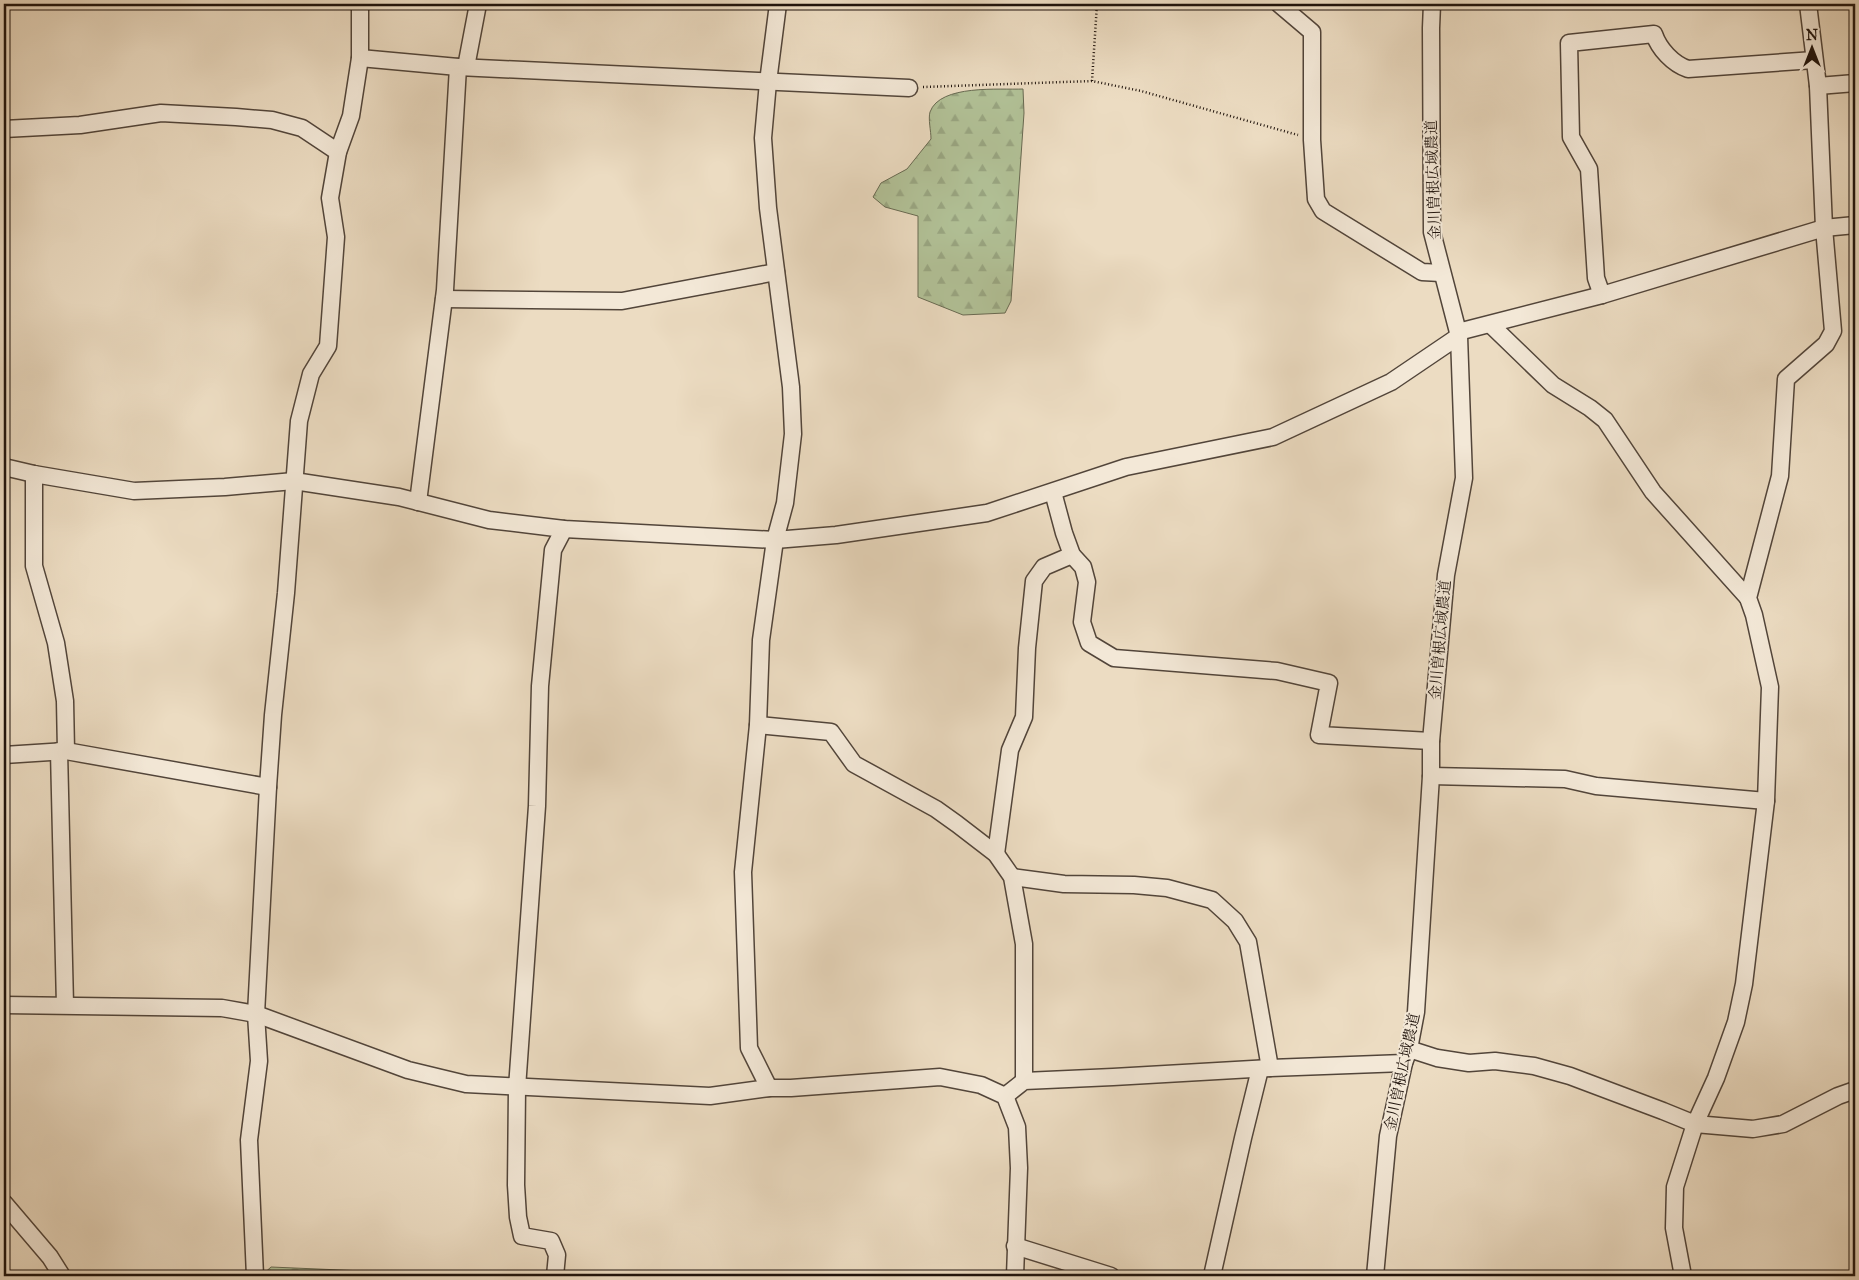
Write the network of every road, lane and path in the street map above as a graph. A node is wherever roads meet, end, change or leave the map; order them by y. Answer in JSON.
{"nodes":[{"id":1,"x":360,"y":4,"type":"edge"},
{"id":2,"x":478,"y":4,"type":"edge"},
{"id":3,"x":778,"y":4,"type":"edge"},
{"id":4,"x":1097,"y":4,"type":"edge"},
{"id":5,"x":1279,"y":4,"type":"edge"},
{"id":6,"x":1432,"y":4,"type":"edge"},
{"id":7,"x":1808,"y":4,"type":"edge"},
{"id":8,"x":360,"y":58,"type":"junction"},
{"id":9,"x":1814,"y":60,"type":"junction"},
{"id":10,"x":462,"y":67,"type":"junction"},
{"id":11,"x":1092,"y":81,"type":"junction"},
{"id":12,"x":768,"y":82,"type":"junction"},
{"id":13,"x":1855,"y":83,"type":"edge"},
{"id":14,"x":1818,"y":86,"type":"junction"},
{"id":15,"x":909,"y":88,"type":"joint"},
{"id":16,"x":4,"y":129,"type":"edge"},
{"id":17,"x":1312,"y":140,"type":"junction"},
{"id":18,"x":338,"y":152,"type":"junction"},
{"id":19,"x":1855,"y":225,"type":"edge"},
{"id":20,"x":1824,"y":228,"type":"junction"},
{"id":21,"x":776,"y":272,"type":"junction"},
{"id":22,"x":1441,"y":273,"type":"junction"},
{"id":23,"x":1602,"y":295,"type":"junction"},
{"id":24,"x":444,"y":299,"type":"junction"},
{"id":25,"x":1491,"y":325,"type":"junction"},
{"id":26,"x":1459,"y":334,"type":"junction"},
{"id":27,"x":4,"y":467,"type":"edge"},
{"id":28,"x":34,"y":474,"type":"junction"},
{"id":29,"x":294,"y":481,"type":"junction"},
{"id":30,"x":1053,"y":492,"type":"junction"},
{"id":31,"x":418,"y":502,"type":"junction"},
{"id":32,"x":564,"y":529,"type":"junction"},
{"id":33,"x":775,"y":540,"type":"junction"},
{"id":34,"x":1072,"y":555,"type":"junction"},
{"id":35,"x":1748,"y":598,"type":"junction"},
{"id":36,"x":758,"y":725,"type":"junction"},
{"id":37,"x":1431,"y":741,"type":"junction"},
{"id":38,"x":63,"y":751,"type":"junction"},
{"id":39,"x":4,"y":755,"type":"edge"},
{"id":40,"x":1431,"y":776,"type":"junction"},
{"id":41,"x":268,"y":787,"type":"junction"},
{"id":42,"x":1766,"y":801,"type":"junction"},
{"id":43,"x":996,"y":854,"type":"junction"},
{"id":44,"x":1012,"y":877,"type":"junction"},
{"id":45,"x":4,"y":1005,"type":"edge"},
{"id":46,"x":65,"y":1005,"type":"junction"},
{"id":47,"x":256,"y":1014,"type":"junction"},
{"id":48,"x":1406,"y":1056,"type":"junction"},
{"id":49,"x":1265,"y":1068,"type":"junction"},
{"id":50,"x":1024,"y":1081,"type":"junction"},
{"id":51,"x":517,"y":1088,"type":"junction"},
{"id":52,"x":769,"y":1088,"type":"junction"},
{"id":53,"x":1855,"y":1090,"type":"edge"},
{"id":54,"x":1005,"y":1096,"type":"junction"},
{"id":55,"x":1695,"y":1124,"type":"junction"},
{"id":56,"x":4,"y":1203,"type":"edge"},
{"id":57,"x":1015,"y":1246,"type":"junction"},
{"id":58,"x":62,"y":1276,"type":"edge"},
{"id":59,"x":255,"y":1276,"type":"edge"},
{"id":60,"x":555,"y":1276,"type":"edge"},
{"id":61,"x":1015,"y":1276,"type":"edge"},
{"id":62,"x":1110,"y":1276,"type":"edge"},
{"id":63,"x":1212,"y":1276,"type":"edge"},
{"id":64,"x":1375,"y":1276,"type":"edge"},
{"id":65,"x":1683,"y":1276,"type":"edge"}],
"edges":[{"from":1,"to":8,"type":"street"},
{"from":2,"to":10,"type":"street"},
{"from":3,"to":12,"type":"street"},
{"from":4,"to":11,"type":"path"},
{"from":5,"to":17,"type":"street"},
{"from":6,"to":22,"type":"street","name":"金川曽根広域農道"},
{"from":7,"to":9,"type":"street"},
{"from":8,"to":10,"type":"street"},
{"from":8,"to":18,"type":"street"},
{"from":9,"to":14,"type":"street"},
{"from":9,"to":23,"type":"street"},
{"from":10,"to":12,"type":"street"},
{"from":10,"to":24,"type":"street"},
{"from":11,"to":15,"type":"path"},
{"from":11,"to":17,"type":"path"},
{"from":12,"to":15,"type":"street"},
{"from":12,"to":21,"type":"street"},
{"from":13,"to":14,"type":"street"},
{"from":14,"to":20,"type":"street"},
{"from":16,"to":18,"type":"street"},
{"from":17,"to":22,"type":"street"},
{"from":18,"to":29,"type":"street"},
{"from":19,"to":20,"type":"street"},
{"from":20,"to":23,"type":"street"},
{"from":20,"to":35,"type":"street"},
{"from":21,"to":24,"type":"street"},
{"from":21,"to":33,"type":"street"},
{"from":22,"to":26,"type":"street","name":"金川曽根広域農道"},
{"from":23,"to":25,"type":"street"},
{"from":24,"to":31,"type":"street"},
{"from":25,"to":26,"type":"street"},
{"from":25,"to":35,"type":"street"},
{"from":26,"to":30,"type":"street"},
{"from":26,"to":37,"type":"street","name":"金川曽根広域農道"},
{"from":27,"to":28,"type":"street"},
{"from":28,"to":29,"type":"street"},
{"from":28,"to":38,"type":"street"},
{"from":29,"to":31,"type":"street"},
{"from":29,"to":41,"type":"street"},
{"from":30,"to":33,"type":"street"},
{"from":30,"to":34,"type":"street"},
{"from":31,"to":32,"type":"street"},
{"from":32,"to":33,"type":"street"},
{"from":32,"to":51,"type":"street"},
{"from":33,"to":36,"type":"street"},
{"from":34,"to":37,"type":"street"},
{"from":34,"to":43,"type":"street"},
{"from":35,"to":42,"type":"street"},
{"from":36,"to":43,"type":"street"},
{"from":36,"to":52,"type":"street"},
{"from":37,"to":40,"type":"street","name":"金川曽根広域農道"},
{"from":38,"to":39,"type":"street"},
{"from":38,"to":41,"type":"street"},
{"from":38,"to":46,"type":"street"},
{"from":40,"to":42,"type":"street"},
{"from":40,"to":48,"type":"street","name":"金川曽根広域農道"},
{"from":41,"to":47,"type":"street"},
{"from":42,"to":55,"type":"street"},
{"from":43,"to":44,"type":"street"},
{"from":44,"to":49,"type":"street"},
{"from":44,"to":50,"type":"street"},
{"from":45,"to":46,"type":"street"},
{"from":46,"to":47,"type":"street"},
{"from":47,"to":51,"type":"street"},
{"from":47,"to":59,"type":"street"},
{"from":48,"to":49,"type":"street"},
{"from":48,"to":55,"type":"street"},
{"from":48,"to":64,"type":"street","name":"金川曽根広域農道"},
{"from":49,"to":50,"type":"street"},
{"from":49,"to":63,"type":"street"},
{"from":50,"to":54,"type":"street"},
{"from":51,"to":52,"type":"street"},
{"from":51,"to":60,"type":"street"},
{"from":52,"to":54,"type":"street"},
{"from":53,"to":55,"type":"street"},
{"from":54,"to":57,"type":"street"},
{"from":55,"to":65,"type":"street"},
{"from":56,"to":58,"type":"street"},
{"from":57,"to":61,"type":"street"},
{"from":57,"to":62,"type":"street"}]}
